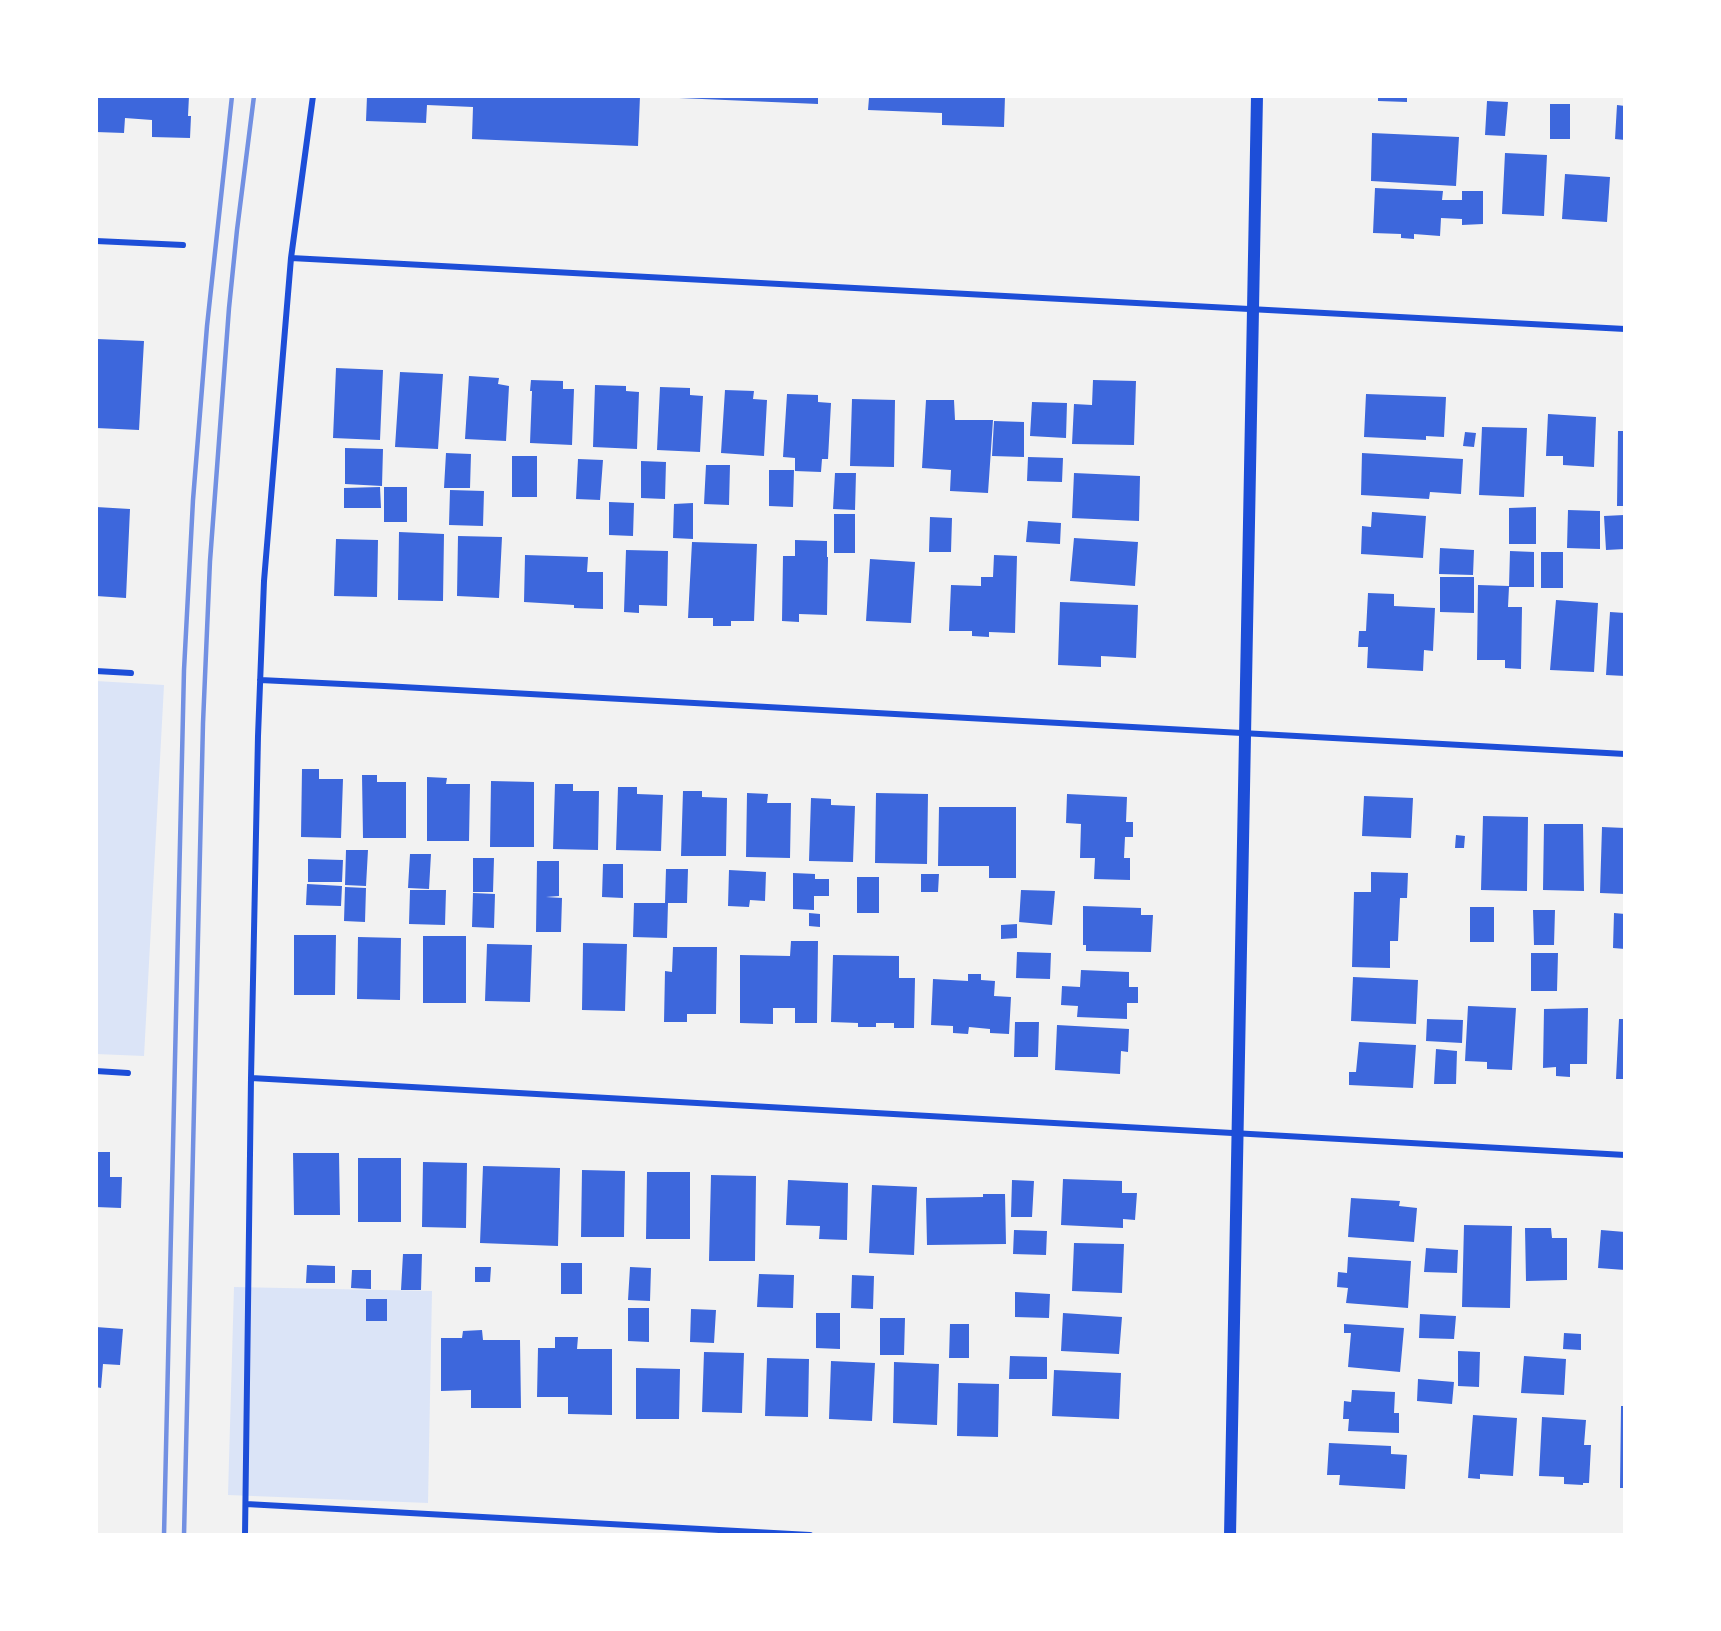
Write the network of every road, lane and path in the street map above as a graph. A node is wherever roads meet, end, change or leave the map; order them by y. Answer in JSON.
{"nodes":[{"id":1,"x":313,"y":96,"type":"edge"},
{"id":2,"x":1257,"y":96,"type":"edge"},
{"id":3,"x":96,"y":241,"type":"edge"},
{"id":4,"x":183,"y":245,"type":"dead end"},
{"id":5,"x":291,"y":258,"type":"junction"},
{"id":6,"x":1253,"y":310,"type":"junction"},
{"id":7,"x":1625,"y":329,"type":"edge"},
{"id":8,"x":96,"y":671,"type":"edge"},
{"id":9,"x":130,"y":673,"type":"dead end"},
{"id":10,"x":260,"y":680,"type":"junction"},
{"id":11,"x":1244,"y":733,"type":"junction"},
{"id":12,"x":1625,"y":754,"type":"edge"},
{"id":13,"x":96,"y":1071,"type":"edge"},
{"id":14,"x":128,"y":1073,"type":"dead end"},
{"id":15,"x":251,"y":1078,"type":"junction"},
{"id":16,"x":1237,"y":1133,"type":"junction"},
{"id":17,"x":1625,"y":1155,"type":"edge"},
{"id":18,"x":246,"y":1504,"type":"junction"},
{"id":19,"x":245,"y":1535,"type":"edge"},
{"id":20,"x":810,"y":1535,"type":"edge"},
{"id":21,"x":1230,"y":1535,"type":"edge"}],
"edges":[{"from":1,"to":5,"type":"street"},
{"from":2,"to":6,"type":"main road"},
{"from":3,"to":4,"type":"street"},
{"from":5,"to":6,"type":"street"},
{"from":5,"to":10,"type":"street"},
{"from":6,"to":7,"type":"street"},
{"from":6,"to":11,"type":"main road"},
{"from":8,"to":9,"type":"street"},
{"from":10,"to":11,"type":"street"},
{"from":10,"to":15,"type":"street"},
{"from":11,"to":12,"type":"street"},
{"from":11,"to":16,"type":"main road"},
{"from":13,"to":14,"type":"street"},
{"from":15,"to":16,"type":"street"},
{"from":15,"to":18,"type":"street"},
{"from":16,"to":17,"type":"street"},
{"from":16,"to":21,"type":"main road"},
{"from":18,"to":19,"type":"street"},
{"from":18,"to":20,"type":"street"}]}
